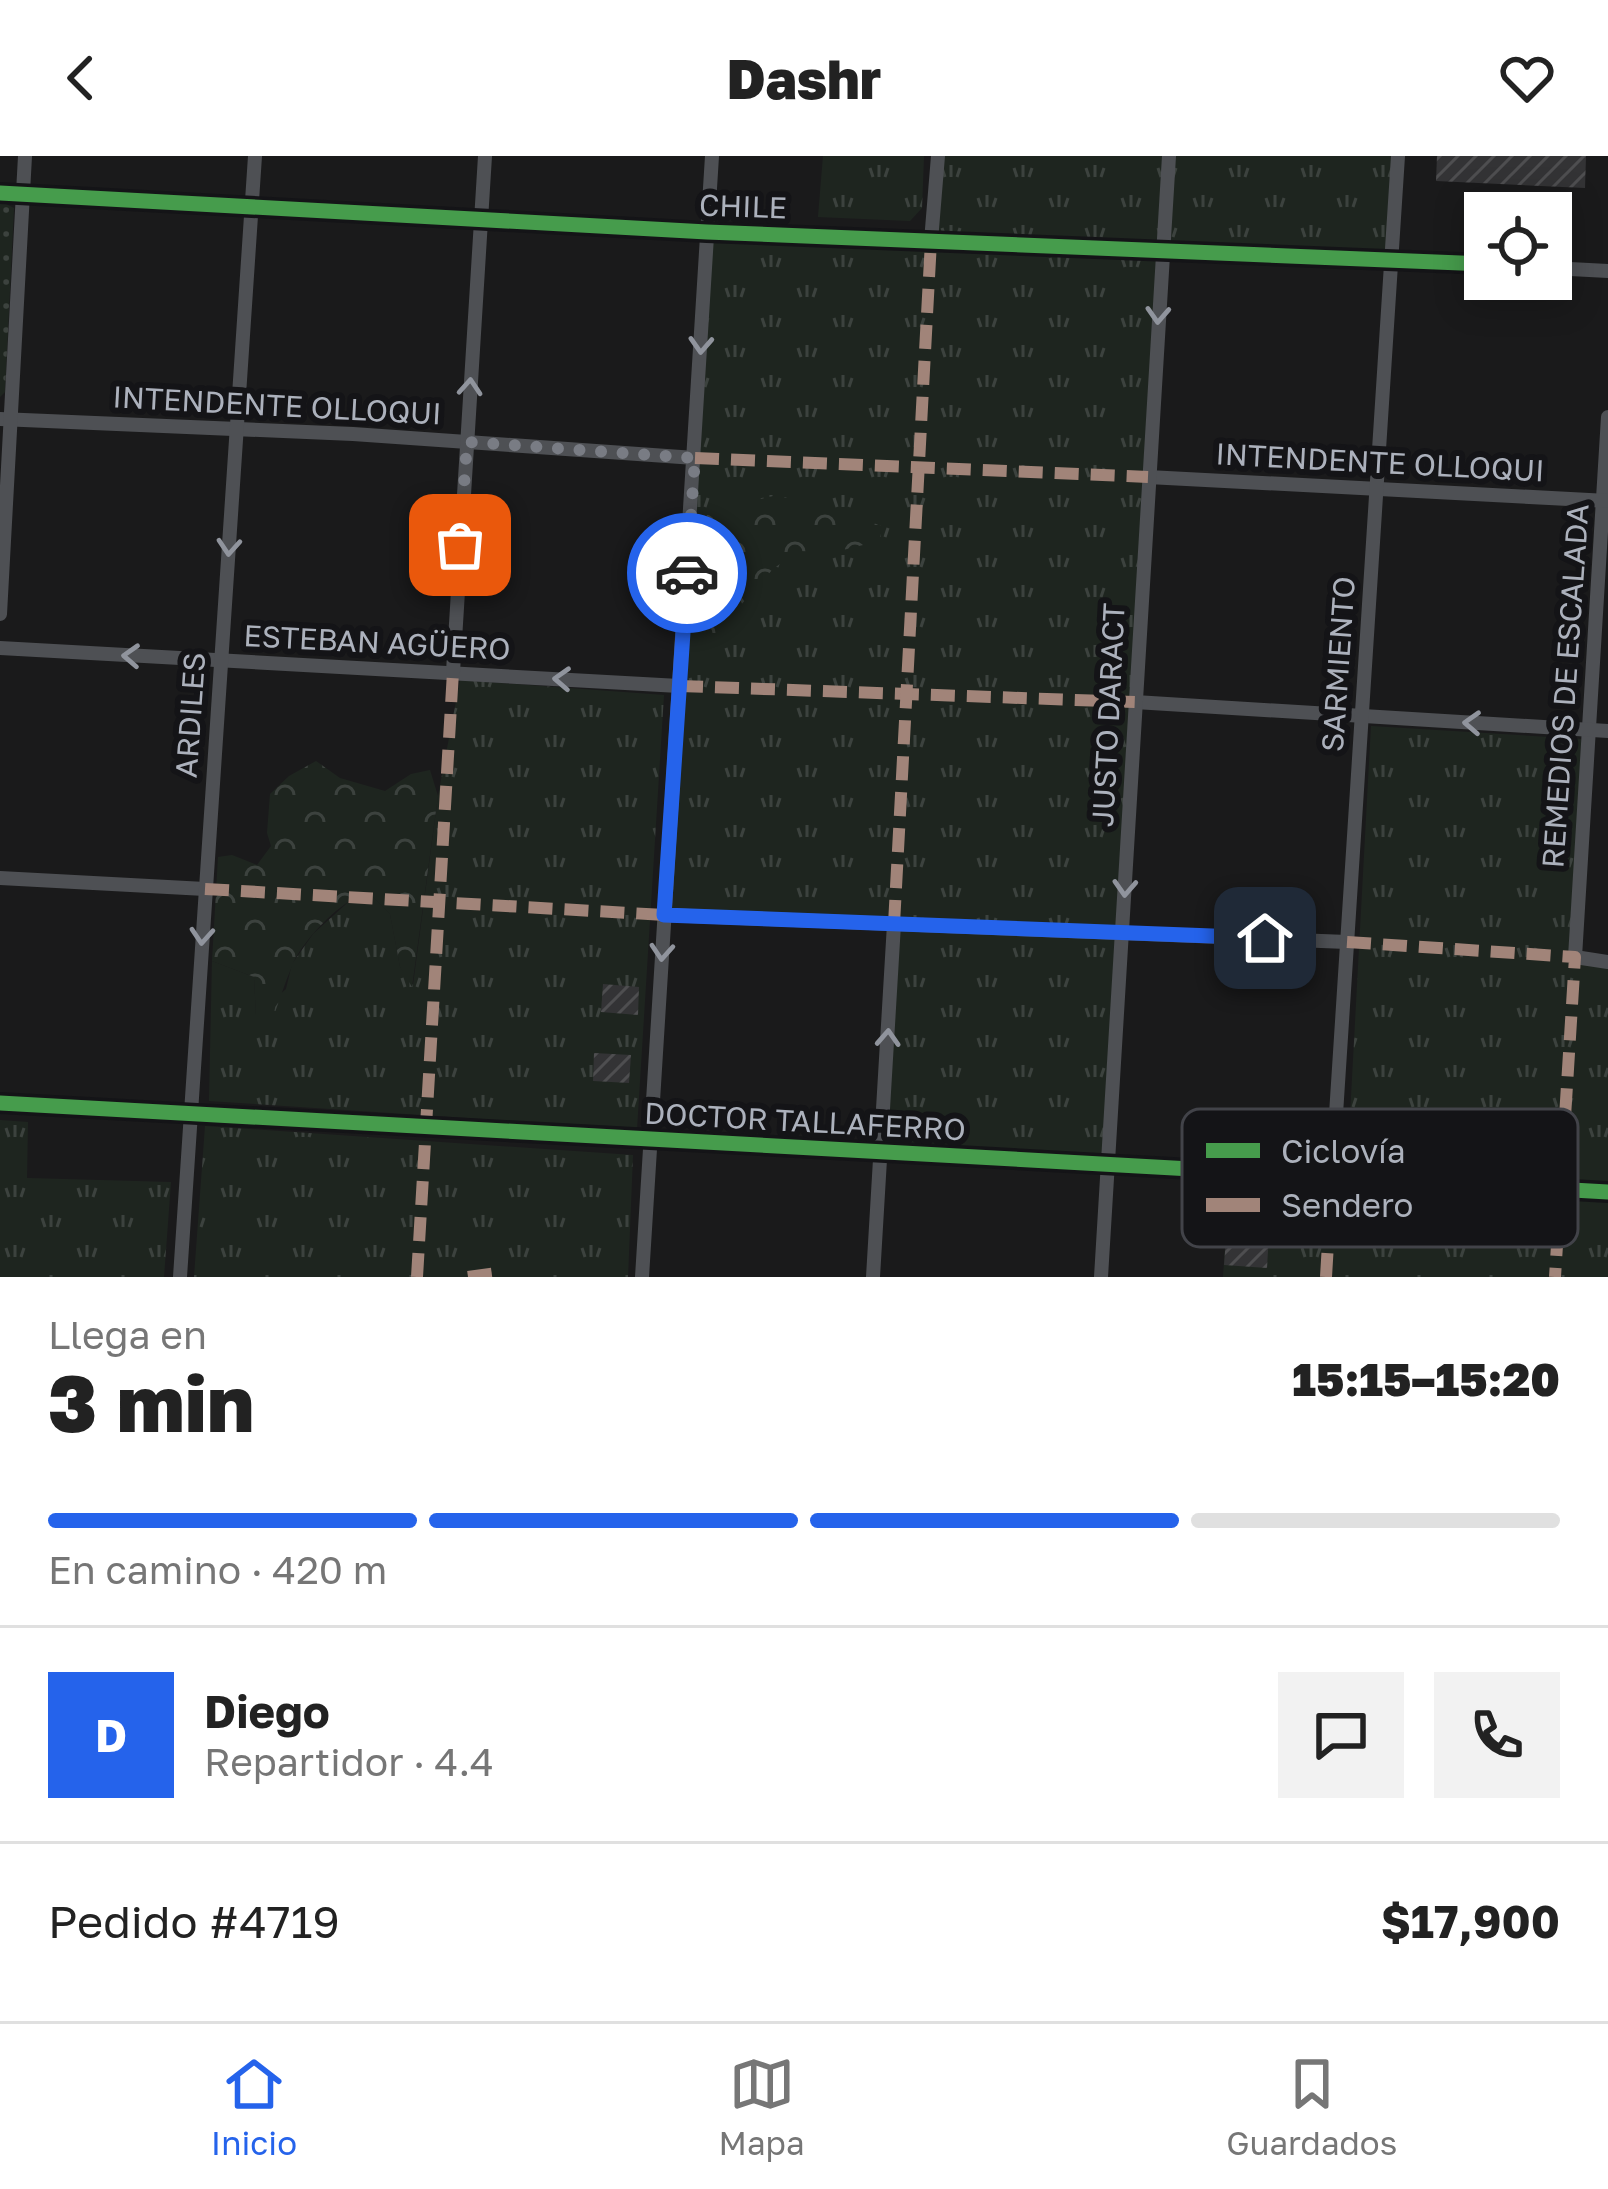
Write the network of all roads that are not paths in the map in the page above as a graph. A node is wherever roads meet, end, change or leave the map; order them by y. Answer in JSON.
{"nodes":[{"id":1,"x":25,"y":156,"type":"edge"},
{"id":2,"x":255,"y":156,"type":"edge"},
{"id":3,"x":485,"y":156,"type":"edge"},
{"id":4,"x":712,"y":156,"type":"edge"},
{"id":5,"x":938,"y":156,"type":"edge"},
{"id":6,"x":1169,"y":156,"type":"edge"},
{"id":7,"x":1398,"y":156,"type":"edge"},
{"id":8,"x":0,"y":193,"type":"edge"},
{"id":9,"x":23,"y":194,"type":"junction"},
{"id":10,"x":252,"y":208,"type":"junction"},
{"id":11,"x":481,"y":219,"type":"junction"},
{"id":12,"x":707,"y":232,"type":"junction"},
{"id":13,"x":931,"y":241,"type":"junction"},
{"id":14,"x":1162,"y":250,"type":"junction"},
{"id":15,"x":1391,"y":259,"type":"junction"},
{"id":16,"x":1464,"y":263,"type":"edge"},
{"id":17,"x":1572,"y":269,"type":"edge"},
{"id":18,"x":1608,"y":271,"type":"edge"},
{"id":19,"x":1608,"y":417,"type":"edge"},
{"id":20,"x":6,"y":419,"type":"edge"},
{"id":21,"x":237,"y":430,"type":"junction"},
{"id":22,"x":467,"y":442,"type":"junction"},
{"id":23,"x":695,"y":458,"type":"junction"},
{"id":24,"x":1148,"y":478,"type":"junction"},
{"id":25,"x":1376,"y":488,"type":"junction"},
{"id":26,"x":1606,"y":501,"type":"edge"},
{"id":27,"x":0,"y":614,"type":"edge"},
{"id":28,"x":0,"y":648,"type":"edge"},
{"id":29,"x":221,"y":661,"type":"junction"},
{"id":30,"x":453,"y":672,"type":"junction"},
{"id":31,"x":679,"y":686,"type":"junction"},
{"id":32,"x":1135,"y":702,"type":"junction"},
{"id":33,"x":1362,"y":716,"type":"junction"},
{"id":34,"x":1588,"y":730,"type":"junction"},
{"id":35,"x":1608,"y":731,"type":"edge"},
{"id":36,"x":0,"y":878,"type":"edge"},
{"id":37,"x":205,"y":889,"type":"junction"},
{"id":38,"x":664,"y":915,"type":"junction"},
{"id":39,"x":895,"y":924,"type":"junction"},
{"id":40,"x":1123,"y":932,"type":"junction"},
{"id":41,"x":1347,"y":942,"type":"junction"},
{"id":42,"x":1608,"y":962,"type":"edge"},
{"id":43,"x":0,"y":1103,"type":"edge"},
{"id":44,"x":1336,"y":1109,"type":"edge"},
{"id":45,"x":190,"y":1113,"type":"junction"},
{"id":46,"x":650,"y":1141,"type":"junction"},
{"id":47,"x":881,"y":1151,"type":"junction"},
{"id":48,"x":1107,"y":1164,"type":"junction"},
{"id":49,"x":1182,"y":1168,"type":"edge"},
{"id":50,"x":1578,"y":1190,"type":"edge"},
{"id":51,"x":1608,"y":1192,"type":"edge"},
{"id":52,"x":180,"y":1277,"type":"edge"},
{"id":53,"x":642,"y":1277,"type":"edge"},
{"id":54,"x":873,"y":1277,"type":"edge"},
{"id":55,"x":1101,"y":1277,"type":"edge"}],
"edges":[{"from":1,"to":9,"type":"street"},
{"from":2,"to":10,"type":"street","name":"ARDILES"},
{"from":3,"to":11,"type":"street"},
{"from":4,"to":12,"type":"street"},
{"from":5,"to":13,"type":"street"},
{"from":6,"to":14,"type":"street","name":"JUSTO DARACT"},
{"from":7,"to":15,"type":"street","name":"SARMIENTO"},
{"from":8,"to":9,"type":"street","name":"CHILE"},
{"from":9,"to":10,"type":"street","name":"CHILE"},
{"from":9,"to":20,"type":"street"},
{"from":10,"to":11,"type":"street","name":"CHILE"},
{"from":10,"to":21,"type":"street","name":"ARDILES"},
{"from":11,"to":12,"type":"street","name":"CHILE"},
{"from":22,"to":11,"type":"street","one_way":true},
{"from":12,"to":13,"type":"street","name":"CHILE"},
{"from":12,"to":23,"type":"street","one_way":true},
{"from":13,"to":14,"type":"street","name":"CHILE"},
{"from":14,"to":15,"type":"street","name":"CHILE"},
{"from":14,"to":24,"type":"street","name":"JUSTO DARACT","one_way":true},
{"from":15,"to":16,"type":"street","name":"CHILE"},
{"from":15,"to":25,"type":"street","name":"SARMIENTO"},
{"from":17,"to":18,"type":"street"},
{"from":19,"to":26,"type":"street","name":"REMEDIOS DE ESCALADA"},
{"from":20,"to":21,"type":"street","name":"INTENDENTE OLLOQUI"},
{"from":20,"to":27,"type":"street"},
{"from":21,"to":22,"type":"street","name":"INTENDENTE OLLOQUI"},
{"from":21,"to":29,"type":"street","name":"ARDILES","one_way":true},
{"from":22,"to":23,"type":"street","name":"INTENDENTE OLLOQUI"},
{"from":22,"to":30,"type":"street"},
{"from":23,"to":31,"type":"street"},
{"from":24,"to":25,"type":"street","name":"INTENDENTE OLLOQUI"},
{"from":24,"to":32,"type":"street","name":"JUSTO DARACT"},
{"from":25,"to":26,"type":"street","name":"INTENDENTE OLLOQUI"},
{"from":25,"to":33,"type":"street","name":"SARMIENTO"},
{"from":26,"to":34,"type":"street","name":"REMEDIOS DE ESCALADA"},
{"from":29,"to":28,"type":"street","name":"ESTEBAN AGÜERO","one_way":true},
{"from":29,"to":30,"type":"street","name":"ESTEBAN AGÜERO"},
{"from":29,"to":37,"type":"street","name":"ARDILES"},
{"from":31,"to":30,"type":"street","name":"ESTEBAN AGÜERO","one_way":true},
{"from":31,"to":38,"type":"street"},
{"from":32,"to":33,"type":"street"},
{"from":32,"to":40,"type":"street","name":"JUSTO DARACT","one_way":true},
{"from":34,"to":33,"type":"street","one_way":true},
{"from":33,"to":41,"type":"street","name":"SARMIENTO"},
{"from":34,"to":35,"type":"street"},
{"from":34,"to":42,"type":"street","name":"REMEDIOS DE ESCALADA"},
{"from":36,"to":37,"type":"street"},
{"from":37,"to":45,"type":"street","name":"ARDILES","one_way":true},
{"from":38,"to":39,"type":"street"},
{"from":38,"to":46,"type":"street","one_way":true},
{"from":39,"to":40,"type":"street"},
{"from":47,"to":39,"type":"street","one_way":true},
{"from":40,"to":41,"type":"street"},
{"from":40,"to":48,"type":"street","name":"JUSTO DARACT"},
{"from":41,"to":44,"type":"street","name":"SARMIENTO"},
{"from":43,"to":45,"type":"street","name":"DOCTOR TALLAFERRO"},
{"from":45,"to":46,"type":"street","name":"DOCTOR TALLAFERRO"},
{"from":45,"to":52,"type":"street","name":"ARDILES"},
{"from":46,"to":47,"type":"street","name":"DOCTOR TALLAFERRO"},
{"from":46,"to":53,"type":"street"},
{"from":47,"to":48,"type":"street","name":"DOCTOR TALLAFERRO"},
{"from":47,"to":54,"type":"street"},
{"from":48,"to":49,"type":"street","name":"DOCTOR TALLAFERRO"},
{"from":48,"to":55,"type":"street","name":"JUSTO DARACT"},
{"from":50,"to":51,"type":"street","name":"DOCTOR TALLAFERRO"}]}
